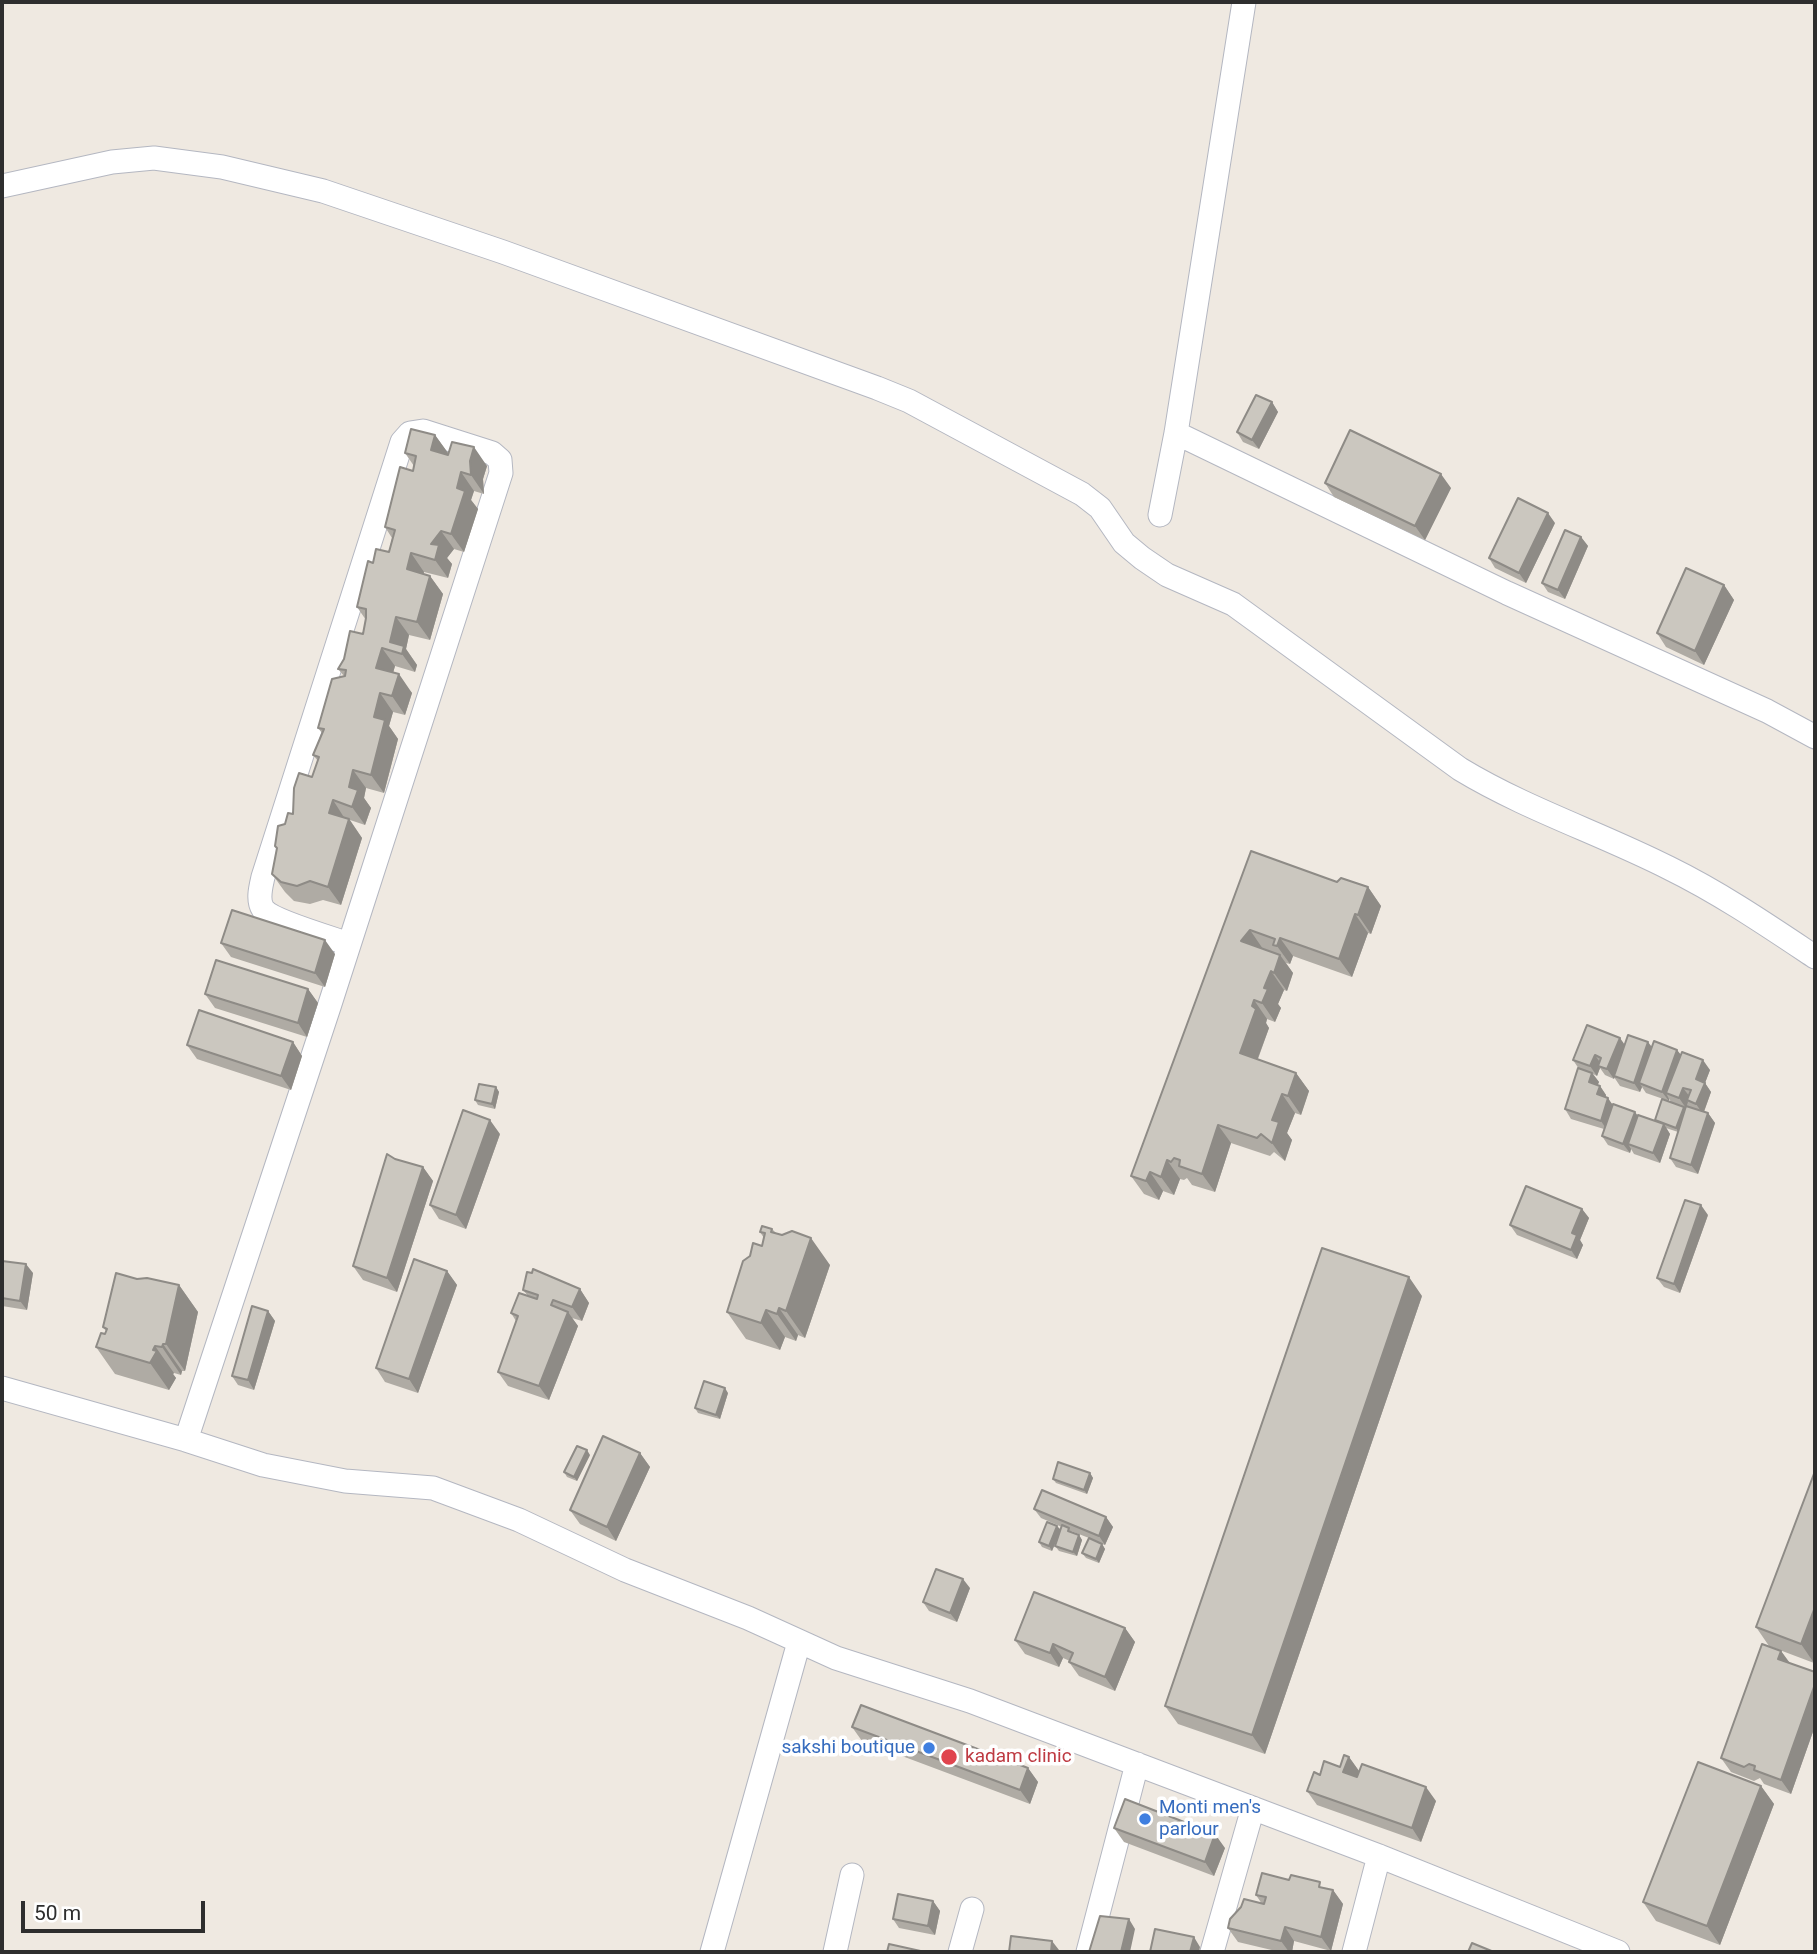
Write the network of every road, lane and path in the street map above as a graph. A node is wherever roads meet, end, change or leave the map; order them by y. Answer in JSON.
{"nodes":[{"id":1,"x":1244,"y":2,"type":"edge"},
{"id":2,"x":2,"y":186,"type":"edge"},
{"id":3,"x":1176,"y":433,"type":"junction"},
{"id":4,"x":1160,"y":515,"type":"dead end"},
{"id":5,"x":1815,"y":737,"type":"edge"},
{"id":6,"x":349,"y":944,"type":"junction"},
{"id":7,"x":1815,"y":957,"type":"edge"},
{"id":8,"x":2,"y":1388,"type":"edge"},
{"id":9,"x":186,"y":1440,"type":"junction"},
{"id":10,"x":799,"y":1642,"type":"junction"},
{"id":11,"x":1137,"y":1764,"type":"junction"},
{"id":12,"x":1253,"y":1808,"type":"junction"},
{"id":13,"x":1379,"y":1856,"type":"junction"},
{"id":14,"x":852,"y":1875,"type":"dead end"},
{"id":15,"x":972,"y":1909,"type":"dead end"},
{"id":16,"x":712,"y":1952,"type":"edge"},
{"id":17,"x":835,"y":1952,"type":"edge"},
{"id":18,"x":960,"y":1952,"type":"edge"},
{"id":19,"x":1088,"y":1952,"type":"edge"},
{"id":20,"x":1212,"y":1952,"type":"edge"},
{"id":21,"x":1354,"y":1952,"type":"edge"},
{"id":22,"x":1618,"y":1952,"type":"edge"}],
"edges":[{"from":1,"to":3,"type":"street"},
{"from":2,"to":7,"type":"street"},
{"from":3,"to":4,"type":"street"},
{"from":3,"to":5,"type":"street"},
{"from":6,"to":6,"type":"street"},
{"from":6,"to":9,"type":"street"},
{"from":8,"to":9,"type":"street"},
{"from":9,"to":10,"type":"street"},
{"from":10,"to":11,"type":"street"},
{"from":10,"to":16,"type":"street"},
{"from":11,"to":12,"type":"street"},
{"from":11,"to":19,"type":"street"},
{"from":12,"to":13,"type":"street"},
{"from":12,"to":20,"type":"street"},
{"from":13,"to":21,"type":"street"},
{"from":13,"to":22,"type":"street"},
{"from":14,"to":17,"type":"street"},
{"from":15,"to":18,"type":"street"}]}
